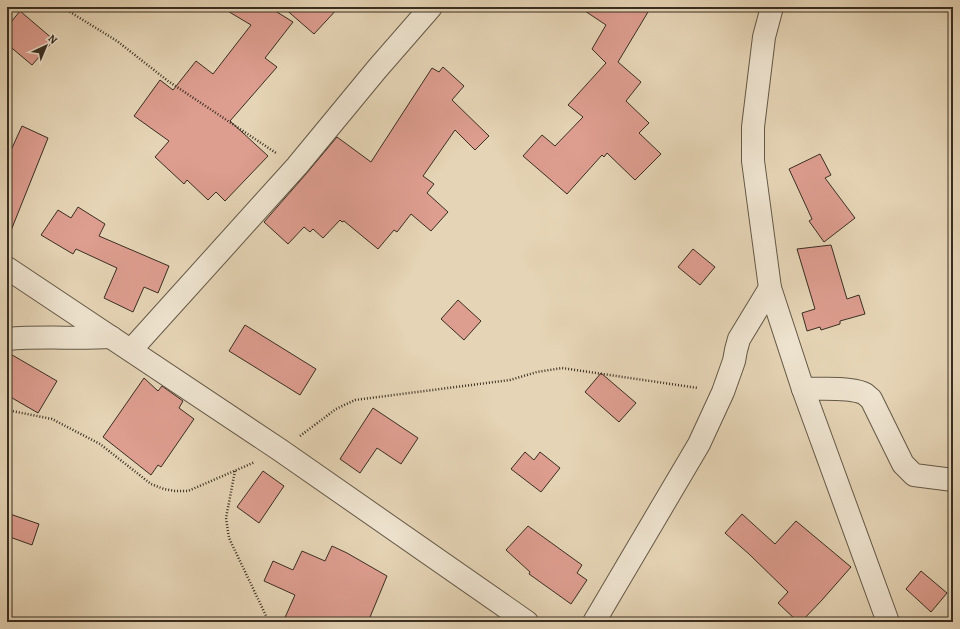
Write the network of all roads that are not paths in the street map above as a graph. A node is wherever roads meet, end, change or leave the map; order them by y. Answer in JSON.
{"nodes":[{"id":1,"x":431,"y":7,"type":"edge"},
{"id":2,"x":772,"y":7,"type":"edge"},
{"id":3,"x":7,"y":268,"type":"edge"},
{"id":4,"x":770,"y":288,"type":"junction"},
{"id":5,"x":111,"y":337,"type":"junction"},
{"id":6,"x":7,"y":339,"type":"edge"},
{"id":7,"x":131,"y":350,"type":"junction"},
{"id":8,"x":803,"y":389,"type":"junction"},
{"id":9,"x":953,"y":480,"type":"edge"},
{"id":10,"x":527,"y":622,"type":"edge"},
{"id":11,"x":594,"y":622,"type":"edge"},
{"id":12,"x":888,"y":622,"type":"edge"}],
"edges":[{"from":1,"to":7,"type":"street"},
{"from":2,"to":4,"type":"street"},
{"from":3,"to":5,"type":"street"},
{"from":4,"to":8,"type":"street"},
{"from":4,"to":11,"type":"street"},
{"from":5,"to":6,"type":"street"},
{"from":5,"to":7,"type":"street"},
{"from":7,"to":10,"type":"street"},
{"from":8,"to":9,"type":"street"},
{"from":8,"to":12,"type":"street"}]}
